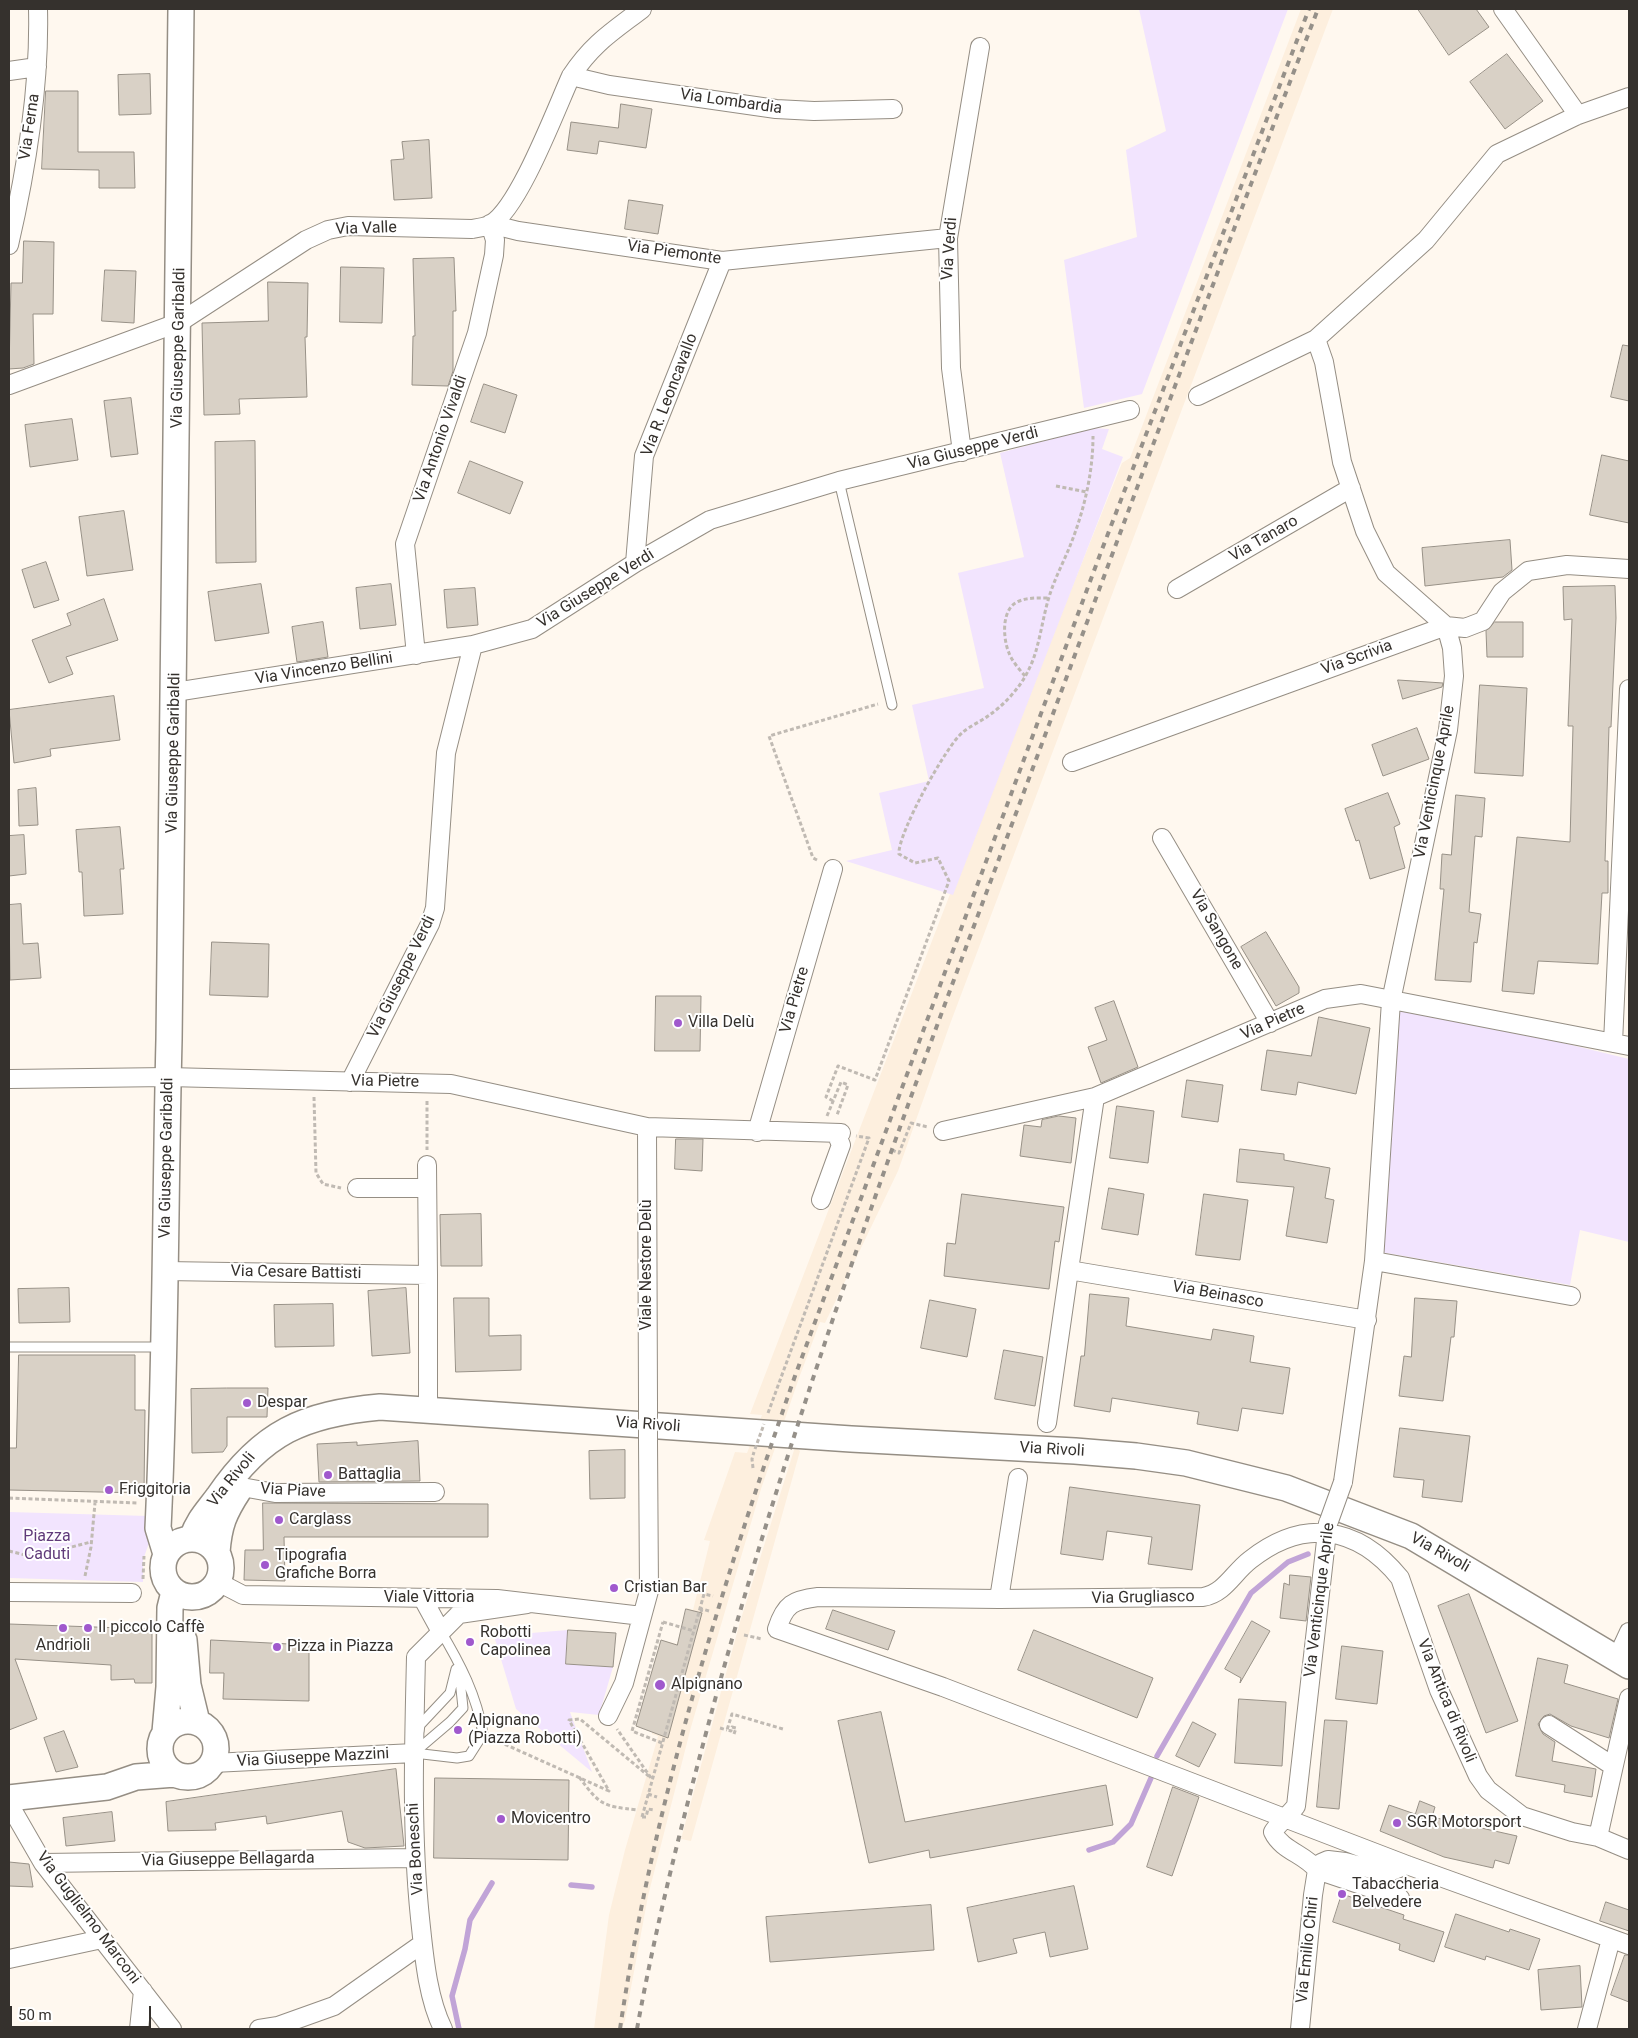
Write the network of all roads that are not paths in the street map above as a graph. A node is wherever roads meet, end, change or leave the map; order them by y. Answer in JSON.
{"nodes":[{"id":1,"x":38,"y":9,"type":"edge"},
{"id":2,"x":181,"y":9,"type":"edge"},
{"id":3,"x":642,"y":9,"type":"edge"},
{"id":4,"x":1503,"y":9,"type":"edge"},
{"id":5,"x":980,"y":47,"type":"dead end"},
{"id":6,"x":37,"y":67,"type":"junction"},
{"id":7,"x":9,"y":71,"type":"edge"},
{"id":8,"x":571,"y":76,"type":"junction"},
{"id":9,"x":1629,"y":97,"type":"edge"},
{"id":10,"x":893,"y":109,"type":"dead end"},
{"id":11,"x":1578,"y":115,"type":"junction"},
{"id":12,"x":12,"y":218,"type":"edge"},
{"id":13,"x":490,"y":224,"type":"junction"},
{"id":14,"x":948,"y":238,"type":"junction"},
{"id":15,"x":9,"y":245,"type":"edge"},
{"id":16,"x":722,"y":261,"type":"junction"},
{"id":17,"x":180,"y":322,"type":"junction"},
{"id":18,"x":1316,"y":339,"type":"junction"},
{"id":19,"x":9,"y":385,"type":"edge"},
{"id":20,"x":1198,"y":396,"type":"dead end"},
{"id":21,"x":1130,"y":410,"type":"dead end"},
{"id":22,"x":962,"y":452,"type":"junction"},
{"id":23,"x":839,"y":481,"type":"junction"},
{"id":24,"x":1350,"y":488,"type":"junction"},
{"id":25,"x":634,"y":563,"type":"junction"},
{"id":26,"x":1629,"y":569,"type":"edge"},
{"id":27,"x":1177,"y":589,"type":"dead end"},
{"id":28,"x":1446,"y":626,"type":"junction"},
{"id":29,"x":473,"y":646,"type":"junction"},
{"id":30,"x":416,"y":655,"type":"junction"},
{"id":31,"x":1629,"y":689,"type":"edge"},
{"id":32,"x":175,"y":692,"type":"junction"},
{"id":33,"x":892,"y":703,"type":"road end"},
{"id":34,"x":1072,"y":762,"type":"dead end"},
{"id":35,"x":1162,"y":838,"type":"dead end"},
{"id":36,"x":833,"y":869,"type":"road end"},
{"id":37,"x":1391,"y":1001,"type":"junction"},
{"id":38,"x":1270,"y":1023,"type":"junction"},
{"id":39,"x":1621,"y":1044,"type":"edge"},
{"id":40,"x":168,"y":1076,"type":"junction"},
{"id":41,"x":9,"y":1079,"type":"edge"},
{"id":42,"x":350,"y":1082,"type":"junction"},
{"id":43,"x":1096,"y":1097,"type":"junction"},
{"id":44,"x":647,"y":1127,"type":"junction"},
{"id":45,"x":943,"y":1131,"type":"road end"},
{"id":46,"x":757,"y":1132,"type":"junction"},
{"id":47,"x":428,"y":1165,"type":"road end"},
{"id":48,"x":357,"y":1188,"type":"road end"},
{"id":49,"x":427,"y":1188,"type":"junction"},
{"id":50,"x":821,"y":1200,"type":"dead end"},
{"id":51,"x":1374,"y":1261,"type":"junction"},
{"id":52,"x":1069,"y":1270,"type":"junction"},
{"id":53,"x":165,"y":1271,"type":"junction"},
{"id":54,"x":428,"y":1275,"type":"junction"},
{"id":55,"x":1571,"y":1296,"type":"dead end"},
{"id":56,"x":1367,"y":1320,"type":"junction"},
{"id":57,"x":165,"y":1347,"type":"junction"},
{"id":58,"x":9,"y":1348,"type":"edge"},
{"id":59,"x":428,"y":1412,"type":"junction"},
{"id":60,"x":1047,"y":1422,"type":"dead end"},
{"id":61,"x":1018,"y":1478,"type":"dead end"},
{"id":62,"x":242,"y":1487,"type":"junction"},
{"id":63,"x":435,"y":1492,"type":"dead end"},
{"id":64,"x":1327,"y":1527,"type":"junction"},
{"id":65,"x":170,"y":1546,"type":"junction"},
{"id":66,"x":217,"y":1552,"type":"junction"},
{"id":67,"x":218,"y":1582,"type":"junction"},
{"id":68,"x":9,"y":1592,"type":"edge"},
{"id":69,"x":132,"y":1593,"type":"road end"},
{"id":70,"x":185,"y":1595,"type":"junction"},
{"id":71,"x":423,"y":1599,"type":"junction"},
{"id":72,"x":999,"y":1599,"type":"junction"},
{"id":73,"x":527,"y":1604,"type":"junction"},
{"id":74,"x":642,"y":1616,"type":"junction"},
{"id":75,"x":440,"y":1630,"type":"junction"},
{"id":76,"x":1629,"y":1632,"type":"edge"},
{"id":77,"x":458,"y":1660,"type":"junction"},
{"id":78,"x":1623,"y":1662,"type":"edge"},
{"id":79,"x":1629,"y":1698,"type":"edge"},
{"id":80,"x":608,"y":1716,"type":"road end"},
{"id":81,"x":197,"y":1722,"type":"junction"},
{"id":82,"x":1549,"y":1725,"type":"dead end"},
{"id":83,"x":162,"y":1742,"type":"junction"},
{"id":84,"x":414,"y":1753,"type":"junction"},
{"id":85,"x":213,"y":1763,"type":"junction"},
{"id":86,"x":1613,"y":1766,"type":"junction"},
{"id":87,"x":175,"y":1774,"type":"junction"},
{"id":88,"x":136,"y":1777,"type":"junction"},
{"id":89,"x":9,"y":1798,"type":"edge"},
{"id":90,"x":9,"y":1804,"type":"edge"},
{"id":91,"x":1287,"y":1819,"type":"junction"},
{"id":92,"x":1598,"y":1837,"type":"junction"},
{"id":93,"x":1629,"y":1850,"type":"edge"},
{"id":94,"x":414,"y":1858,"type":"junction"},
{"id":95,"x":43,"y":1863,"type":"junction"},
{"id":96,"x":1407,"y":1865,"type":"junction"},
{"id":97,"x":1317,"y":1870,"type":"junction"},
{"id":98,"x":1400,"y":1898,"type":"dead end"},
{"id":99,"x":102,"y":1939,"type":"junction"},
{"id":100,"x":1611,"y":1939,"type":"junction"},
{"id":101,"x":422,"y":1944,"type":"junction"},
{"id":102,"x":1629,"y":1946,"type":"edge"},
{"id":103,"x":9,"y":1959,"type":"edge"},
{"id":104,"x":143,"y":1992,"type":"junction"},
{"id":105,"x":138,"y":2029,"type":"edge"},
{"id":106,"x":172,"y":2029,"type":"edge"},
{"id":107,"x":259,"y":2029,"type":"edge"},
{"id":108,"x":443,"y":2029,"type":"edge"},
{"id":109,"x":1300,"y":2029,"type":"edge"},
{"id":110,"x":1588,"y":2029,"type":"edge"}],
"edges":[{"from":1,"to":6,"type":"street","name":"Via Ferna"},
{"from":2,"to":17,"type":"street","name":"Via Giuseppe Garibaldi"},
{"from":3,"to":8,"type":"street"},
{"from":4,"to":11,"type":"street"},
{"from":5,"to":14,"type":"street","name":"Via Verdi"},
{"from":6,"to":7,"type":"street","name":"Via Ferna"},
{"from":6,"to":12,"type":"street","name":"Via Ferna"},
{"from":8,"to":10,"type":"street","name":"Via Lombardia"},
{"from":8,"to":13,"type":"street"},
{"from":9,"to":11,"type":"street"},
{"from":11,"to":18,"type":"street"},
{"from":12,"to":15,"type":"street","name":"Via Ferna"},
{"from":13,"to":16,"type":"street","name":"Via Piemonte"},
{"from":13,"to":17,"type":"street","name":"Via Valle"},
{"from":13,"to":30,"type":"street","name":"Via Antonio Vivaldi"},
{"from":14,"to":16,"type":"street","name":"Via Piemonte"},
{"from":14,"to":22,"type":"street","name":"Via Verdi"},
{"from":16,"to":25,"type":"street","name":"Via R. Leoncavallo"},
{"from":17,"to":19,"type":"street","name":"Via Valle"},
{"from":17,"to":32,"type":"street","name":"Via Giuseppe Garibaldi"},
{"from":18,"to":20,"type":"street"},
{"from":18,"to":24,"type":"street"},
{"from":21,"to":22,"type":"street","name":"Via Giuseppe Verdi"},
{"from":22,"to":23,"type":"street","name":"Via Giuseppe Verdi"},
{"from":23,"to":25,"type":"street","name":"Via Giuseppe Verdi"},
{"from":23,"to":33,"type":"lane"},
{"from":24,"to":27,"type":"street","name":"Via Tanaro"},
{"from":24,"to":28,"type":"street"},
{"from":25,"to":29,"type":"street","name":"Via Giuseppe Verdi"},
{"from":26,"to":28,"type":"street","name":"Via Scrivia"},
{"from":28,"to":34,"type":"street","name":"Via Scrivia"},
{"from":28,"to":37,"type":"street","name":"Via Venticinque Aprile"},
{"from":29,"to":30,"type":"street","name":"Via Vincenzo Bellini"},
{"from":29,"to":42,"type":"street","name":"Via Giuseppe Verdi"},
{"from":30,"to":32,"type":"street","name":"Via Vincenzo Bellini"},
{"from":31,"to":39,"type":"street","name":"Via Pietre"},
{"from":32,"to":40,"type":"street","name":"Via Giuseppe Garibaldi"},
{"from":35,"to":38,"type":"street","name":"Via Sangone"},
{"from":36,"to":46,"type":"street","name":"Via Pietre"},
{"from":37,"to":38,"type":"street","name":"Via Pietre"},
{"from":37,"to":39,"type":"street","name":"Via Pietre"},
{"from":37,"to":51,"type":"street","name":"Via Venticinque Aprile"},
{"from":38,"to":43,"type":"street","name":"Via Pietre"},
{"from":40,"to":41,"type":"street","name":"Via Pietre"},
{"from":40,"to":42,"type":"street","name":"Via Pietre"},
{"from":40,"to":53,"type":"street","name":"Via Giuseppe Garibaldi"},
{"from":42,"to":44,"type":"street","name":"Via Pietre"},
{"from":43,"to":45,"type":"street","name":"Via Pietre"},
{"from":43,"to":52,"type":"street"},
{"from":44,"to":46,"type":"street","name":"Via Pietre"},
{"from":44,"to":74,"type":"street","name":"Viale Nestore Delù","bridge":true},
{"from":46,"to":50,"type":"street","name":"Via Pietre"},
{"from":47,"to":49,"type":"street"},
{"from":48,"to":49,"type":"street"},
{"from":49,"to":54,"type":"street"},
{"from":51,"to":55,"type":"street"},
{"from":51,"to":56,"type":"street","name":"Via Venticinque Aprile"},
{"from":52,"to":56,"type":"street","name":"Via Beinasco"},
{"from":52,"to":60,"type":"street"},
{"from":53,"to":54,"type":"street","name":"Via Cesare Battisti"},
{"from":53,"to":57,"type":"street","name":"Via Giuseppe Garibaldi"},
{"from":54,"to":59,"type":"street"},
{"from":56,"to":64,"type":"street","name":"Via Venticinque Aprile","bridge":true},
{"from":57,"to":58,"type":"lane"},
{"from":57,"to":65,"type":"street","name":"Via Giuseppe Garibaldi"},
{"from":59,"to":62,"type":"street","name":"Via Rivoli"},
{"from":59,"to":65,"type":"street","name":"Via Rivoli"},
{"from":59,"to":78,"type":"street","name":"Via Rivoli"},
{"from":61,"to":72,"type":"street"},
{"from":62,"to":63,"type":"street","name":"Via Piave"},
{"from":62,"to":66,"type":"street","name":"Via Rivoli"},
{"from":64,"to":72,"type":"street","name":"Via Grugliasco"},
{"from":64,"to":91,"type":"street","name":"Via Venticinque Aprile"},
{"from":64,"to":92,"type":"street","name":"Via Antica di Rivoli"},
{"from":65,"to":66,"type":"street"},
{"from":65,"to":70,"type":"street"},
{"from":66,"to":67,"type":"street"},
{"from":67,"to":70,"type":"street"},
{"from":67,"to":71,"type":"street","name":"Viale Vittoria"},
{"from":68,"to":69,"type":"street"},
{"from":70,"to":81,"type":"street"},
{"from":70,"to":83,"type":"street"},
{"from":71,"to":73,"type":"street","name":"Viale Vittoria"},
{"from":71,"to":75,"type":"street"},
{"from":72,"to":91,"type":"street","name":"Via Grugliasco"},
{"from":73,"to":74,"type":"street","name":"Viale Vittoria"},
{"from":73,"to":75,"type":"street","name":"Via Boneschi"},
{"from":74,"to":80,"type":"street"},
{"from":75,"to":77,"type":"lane"},
{"from":75,"to":84,"type":"street","name":"Via Boneschi"},
{"from":76,"to":78,"type":"street"},
{"from":77,"to":84,"type":"lane"},
{"from":77,"to":84,"type":"lane"},
{"from":77,"to":84,"type":"lane"},
{"from":79,"to":86,"type":"street"},
{"from":81,"to":83,"type":"street"},
{"from":81,"to":85,"type":"street"},
{"from":82,"to":86,"type":"street"},
{"from":83,"to":87,"type":"street"},
{"from":83,"to":88,"type":"street"},
{"from":84,"to":85,"type":"street","name":"Via Giuseppe Mazzini"},
{"from":84,"to":94,"type":"street","name":"Via Boneschi"},
{"from":85,"to":87,"type":"street"},
{"from":86,"to":92,"type":"street"},
{"from":87,"to":88,"type":"street"},
{"from":88,"to":89,"type":"street"},
{"from":90,"to":95,"type":"street","name":"Via Guglielmo Marconi"},
{"from":91,"to":96,"type":"street"},
{"from":91,"to":97,"type":"street"},
{"from":92,"to":93,"type":"street","name":"Via Antica di Rivoli"},
{"from":94,"to":95,"type":"street","name":"Via Giuseppe Bellagarda"},
{"from":94,"to":101,"type":"street","name":"Via Boneschi"},
{"from":95,"to":99,"type":"street","name":"Via Guglielmo Marconi"},
{"from":96,"to":97,"type":"street"},
{"from":96,"to":100,"type":"street"},
{"from":97,"to":98,"type":"street"},
{"from":97,"to":109,"type":"street","name":"Via Emilio Chiri"},
{"from":99,"to":103,"type":"street"},
{"from":99,"to":104,"type":"street","name":"Via Guglielmo Marconi"},
{"from":100,"to":102,"type":"street"},
{"from":100,"to":110,"type":"street"},
{"from":101,"to":107,"type":"street"},
{"from":101,"to":108,"type":"street","name":"Via Boneschi"},
{"from":104,"to":105,"type":"street"},
{"from":104,"to":106,"type":"street","name":"Via Guglielmo Marconi"}]}
